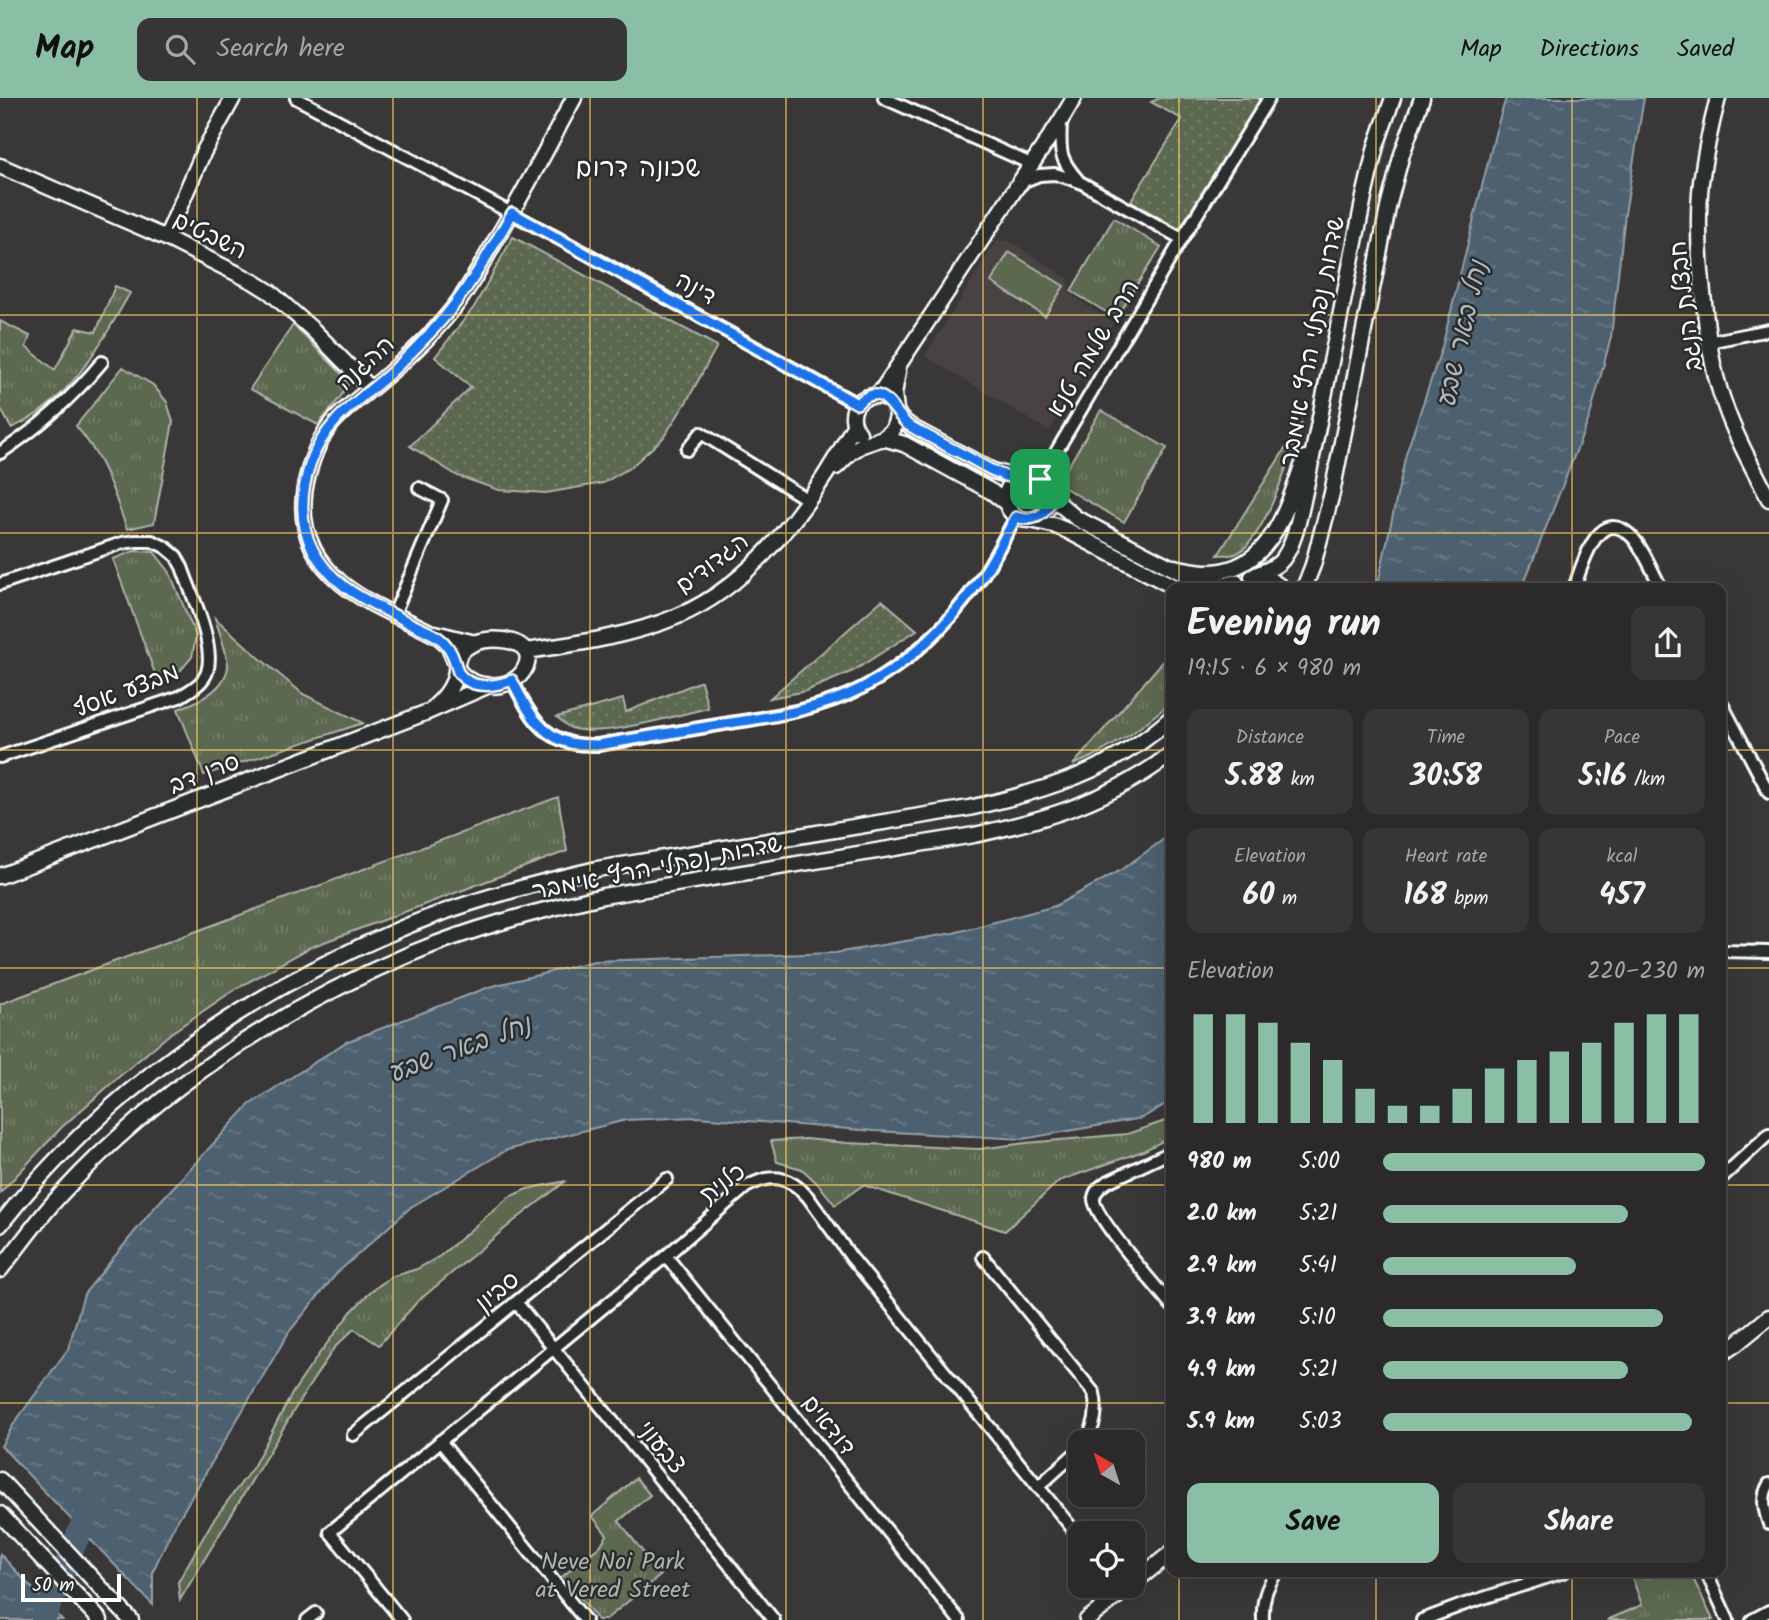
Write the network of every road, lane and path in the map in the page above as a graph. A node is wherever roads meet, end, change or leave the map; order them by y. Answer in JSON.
{"nodes":[{"id":1,"x":233,"y":98,"type":"edge"},
{"id":2,"x":296,"y":98,"type":"edge"},
{"id":3,"x":574,"y":98,"type":"edge"},
{"id":4,"x":884,"y":98,"type":"edge"},
{"id":5,"x":1074,"y":98,"type":"edge"},
{"id":6,"x":1269,"y":98,"type":"edge"},
{"id":7,"x":1393,"y":98,"type":"edge"},
{"id":8,"x":1422,"y":98,"type":"edge"},
{"id":9,"x":1718,"y":98,"type":"edge"},
{"id":10,"x":1061,"y":120,"type":"junction"},
{"id":11,"x":1031,"y":164,"type":"junction"},
{"id":12,"x":0,"y":166,"type":"edge"},
{"id":13,"x":1080,"y":182,"type":"junction"},
{"id":14,"x":1010,"y":198,"type":"junction"},
{"id":15,"x":512,"y":213,"type":"junction"},
{"id":16,"x":166,"y":238,"type":"junction"},
{"id":17,"x":1182,"y":239,"type":"junction"},
{"id":18,"x":1769,"y":330,"type":"edge"},
{"id":19,"x":1707,"y":342,"type":"junction"},
{"id":20,"x":902,"y":359,"type":"junction"},
{"id":21,"x":102,"y":362,"type":"dead end"},
{"id":22,"x":371,"y":389,"type":"junction"},
{"id":23,"x":876,"y":396,"type":"junction"},
{"id":24,"x":857,"y":404,"type":"junction"},
{"id":25,"x":895,"y":410,"type":"junction"},
{"id":26,"x":1319,"y":421,"type":"junction"},
{"id":27,"x":854,"y":426,"type":"junction"},
{"id":28,"x":879,"y":439,"type":"junction"},
{"id":29,"x":687,"y":450,"type":"dead end"},
{"id":30,"x":0,"y":453,"type":"edge"},
{"id":31,"x":1018,"y":478,"type":"junction"},
{"id":32,"x":1044,"y":485,"type":"junction"},
{"id":33,"x":419,"y":488,"type":"dead end"},
{"id":34,"x":812,"y":494,"type":"junction"},
{"id":35,"x":1769,"y":499,"type":"edge"},
{"id":36,"x":1006,"y":503,"type":"junction"},
{"id":37,"x":1024,"y":518,"type":"junction"},
{"id":38,"x":1168,"y":566,"type":"junction"},
{"id":39,"x":1254,"y":576,"type":"junction"},
{"id":40,"x":1167,"y":583,"type":"edge"},
{"id":41,"x":1203,"y":583,"type":"edge"},
{"id":42,"x":1238,"y":583,"type":"edge"},
{"id":43,"x":1276,"y":583,"type":"edge"},
{"id":44,"x":1306,"y":583,"type":"edge"},
{"id":45,"x":1576,"y":583,"type":"edge"},
{"id":46,"x":1658,"y":583,"type":"edge"},
{"id":47,"x":0,"y":584,"type":"edge"},
{"id":48,"x":394,"y":614,"type":"junction"},
{"id":49,"x":429,"y":632,"type":"junction"},
{"id":50,"x":475,"y":643,"type":"junction"},
{"id":51,"x":526,"y":651,"type":"junction"},
{"id":52,"x":456,"y":666,"type":"junction"},
{"id":53,"x":512,"y":680,"type":"junction"},
{"id":54,"x":487,"y":686,"type":"junction"},
{"id":55,"x":1726,"y":712,"type":"edge"},
{"id":56,"x":425,"y":713,"type":"junction"},
{"id":57,"x":1166,"y":722,"type":"edge"},
{"id":58,"x":0,"y":757,"type":"edge"},
{"id":59,"x":1166,"y":758,"type":"edge"},
{"id":60,"x":1769,"y":793,"type":"edge"},
{"id":61,"x":0,"y":876,"type":"edge"},
{"id":62,"x":1726,"y":951,"type":"edge"},
{"id":63,"x":1769,"y":952,"type":"edge"},
{"id":64,"x":1769,"y":1134,"type":"edge"},
{"id":65,"x":1166,"y":1154,"type":"edge"},
{"id":66,"x":1726,"y":1173,"type":"edge"},
{"id":67,"x":667,"y":1179,"type":"dead end"},
{"id":68,"x":1,"y":1224,"type":"edge"},
{"id":69,"x":666,"y":1256,"type":"junction"},
{"id":70,"x":982,"y":1257,"type":"dead end"},
{"id":71,"x":0,"y":1270,"type":"edge"},
{"id":72,"x":1166,"y":1299,"type":"edge"},
{"id":73,"x":516,"y":1302,"type":"junction"},
{"id":74,"x":1769,"y":1317,"type":"edge"},
{"id":75,"x":554,"y":1347,"type":"junction"},
{"id":76,"x":1726,"y":1351,"type":"edge"},
{"id":77,"x":1092,"y":1430,"type":"edge"},
{"id":78,"x":353,"y":1435,"type":"dead end"},
{"id":79,"x":440,"y":1441,"type":"junction"},
{"id":80,"x":1068,"y":1460,"type":"edge"},
{"id":81,"x":0,"y":1480,"type":"edge"},
{"id":82,"x":1769,"y":1484,"type":"edge"},
{"id":83,"x":1038,"y":1487,"type":"junction"},
{"id":84,"x":0,"y":1514,"type":"edge"},
{"id":85,"x":1068,"y":1523,"type":"edge"},
{"id":86,"x":1769,"y":1524,"type":"edge"},
{"id":87,"x":1166,"y":1557,"type":"edge"},
{"id":88,"x":1145,"y":1572,"type":"edge"},
{"id":89,"x":1274,"y":1577,"type":"edge"},
{"id":90,"x":1549,"y":1577,"type":"edge"},
{"id":91,"x":1708,"y":1577,"type":"edge"},
{"id":92,"x":1112,"y":1598,"type":"edge"},
{"id":93,"x":1769,"y":1611,"type":"edge"},
{"id":94,"x":100,"y":1620,"type":"edge"},
{"id":95,"x":131,"y":1620,"type":"edge"},
{"id":96,"x":402,"y":1620,"type":"edge"},
{"id":97,"x":585,"y":1620,"type":"edge"},
{"id":98,"x":774,"y":1620,"type":"edge"},
{"id":99,"x":960,"y":1620,"type":"edge"},
{"id":100,"x":1087,"y":1620,"type":"edge"},
{"id":101,"x":1263,"y":1620,"type":"edge"},
{"id":102,"x":1422,"y":1620,"type":"edge"},
{"id":103,"x":1728,"y":1620,"type":"edge"},
{"id":104,"x":1752,"y":1620,"type":"edge"}],
"edges":[{"from":1,"to":16,"type":"street"},
{"from":2,"to":15,"type":"street","name":"דינה"},
{"from":3,"to":15,"type":"street","name":"ההגנה"},
{"from":4,"to":11,"type":"street"},
{"from":5,"to":10,"type":"street"},
{"from":6,"to":17,"type":"street","name":"הרב שלמה טנא"},
{"from":7,"to":26,"type":"street","name":"שדרות נפתלי הרץ אימבר"},
{"from":8,"to":44,"type":"street","name":"שדרות נפתלי הרץ אימבר"},
{"from":9,"to":19,"type":"street","name":"חבצלת הנגב"},
{"from":10,"to":11,"type":"street"},
{"from":10,"to":13,"type":"street"},
{"from":11,"to":14,"type":"street"},
{"from":12,"to":16,"type":"street","name":"השבטים"},
{"from":13,"to":14,"type":"street"},
{"from":13,"to":17,"type":"street"},
{"from":14,"to":20,"type":"street"},
{"from":15,"to":22,"type":"street","name":"ההגנה"},
{"from":15,"to":24,"type":"street","name":"דינה"},
{"from":16,"to":22,"type":"street","name":"השבטים"},
{"from":17,"to":32,"type":"street","name":"הרב שלמה טנא"},
{"from":18,"to":19,"type":"street"},
{"from":19,"to":35,"type":"street","name":"חבצלת הנגב"},
{"from":20,"to":23,"type":"street"},
{"from":20,"to":25,"type":"street"},
{"from":21,"to":30,"type":"street"},
{"from":22,"to":48,"type":"street","name":"ההגנה"},
{"from":23,"to":24,"type":"street"},
{"from":23,"to":25,"type":"street"},
{"from":24,"to":27,"type":"street"},
{"from":25,"to":28,"type":"street"},
{"from":25,"to":31,"type":"street"},
{"from":26,"to":38,"type":"street"},
{"from":26,"to":39,"type":"street","name":"שדרות נפתלי הרץ אימבר"},
{"from":27,"to":28,"type":"street"},
{"from":27,"to":34,"type":"street","name":"הגדודים"},
{"from":28,"to":34,"type":"street","name":"הגדודים"},
{"from":28,"to":36,"type":"street"},
{"from":29,"to":34,"type":"street"},
{"from":31,"to":32,"type":"street"},
{"from":31,"to":36,"type":"street"},
{"from":32,"to":37,"type":"street"},
{"from":32,"to":38,"type":"street"},
{"from":33,"to":48,"type":"street"},
{"from":34,"to":51,"type":"street","name":"הגדודים"},
{"from":36,"to":37,"type":"street"},
{"from":37,"to":40,"type":"street"},
{"from":37,"to":53,"type":"street"},
{"from":38,"to":41,"type":"street"},
{"from":39,"to":42,"type":"street","name":"שדרות נפתלי הרץ אימבר"},
{"from":39,"to":43,"type":"street"},
{"from":45,"to":46,"type":"street"},
{"from":47,"to":58,"type":"street","name":"מבצע אסף"},
{"from":48,"to":49,"type":"street","name":"ההגנה"},
{"from":49,"to":50,"type":"street","name":"ההגנה"},
{"from":49,"to":52,"type":"street","name":"ההגנה"},
{"from":50,"to":51,"type":"street"},
{"from":50,"to":52,"type":"street"},
{"from":51,"to":53,"type":"street"},
{"from":52,"to":54,"type":"street"},
{"from":52,"to":56,"type":"street","name":"סרן דב"},
{"from":53,"to":54,"type":"street"},
{"from":54,"to":56,"type":"street","name":"סרן דב"},
{"from":55,"to":60,"type":"street"},
{"from":56,"to":61,"type":"street","name":"סרן דב"},
{"from":57,"to":68,"type":"street","name":"שדרות נפתלי הרץ אימבר"},
{"from":59,"to":71,"type":"street","name":"שדרות נפתלי הרץ אימבר"},
{"from":62,"to":63,"type":"street"},
{"from":64,"to":66,"type":"street"},
{"from":65,"to":72,"type":"street"},
{"from":67,"to":73,"type":"street","name":"סביון"},
{"from":69,"to":75,"type":"street","name":"כלנית"},
{"from":69,"to":83,"type":"street","name":"כלנית"},
{"from":69,"to":99,"type":"street","name":"דודאים"},
{"from":70,"to":77,"type":"street"},
{"from":73,"to":75,"type":"street","name":"צבעוני"},
{"from":73,"to":78,"type":"street","name":"סביון"},
{"from":74,"to":76,"type":"street"},
{"from":75,"to":79,"type":"street","name":"כלנית"},
{"from":75,"to":98,"type":"street","name":"צבעוני"},
{"from":79,"to":96,"type":"street","name":"כלנית"},
{"from":79,"to":97,"type":"street"},
{"from":80,"to":83,"type":"street"},
{"from":81,"to":95,"type":"street"},
{"from":82,"to":86,"type":"street"},
{"from":83,"to":85,"type":"street","name":"כלנית"},
{"from":84,"to":94,"type":"street"},
{"from":87,"to":88,"type":"street"},
{"from":89,"to":101,"type":"street"},
{"from":90,"to":102,"type":"street"},
{"from":91,"to":103,"type":"street"},
{"from":92,"to":100,"type":"street"},
{"from":93,"to":104,"type":"street"}]}
